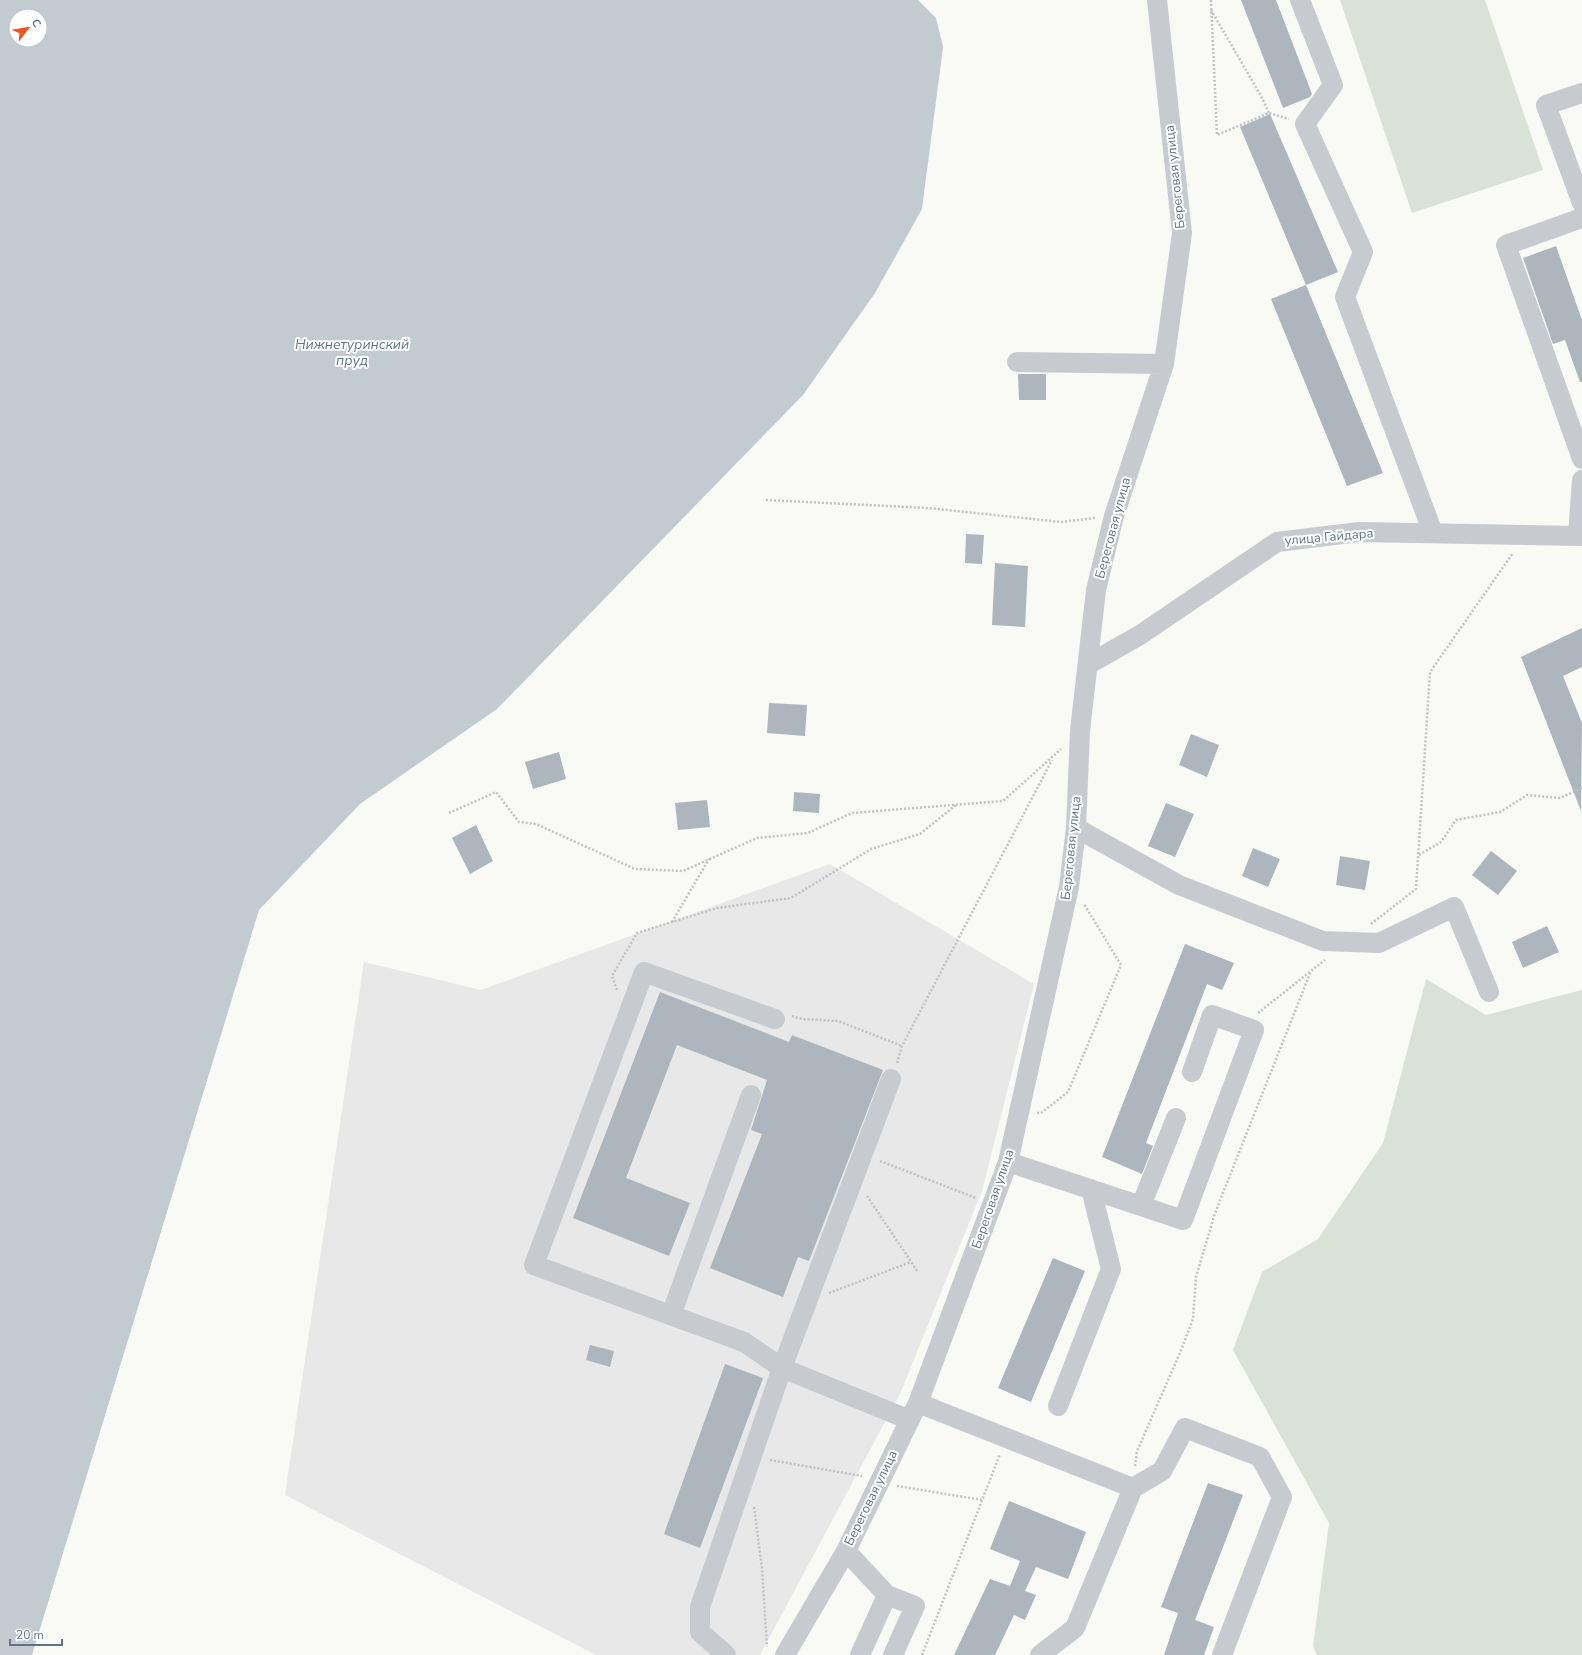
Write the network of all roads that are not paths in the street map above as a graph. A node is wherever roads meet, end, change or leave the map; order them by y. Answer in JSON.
{"nodes":[{"id":1,"x":1156,"y":0,"type":"edge"},
{"id":2,"x":1300,"y":0,"type":"edge"},
{"id":3,"x":1582,"y":93,"type":"edge"},
{"id":4,"x":1582,"y":203,"type":"edge"},
{"id":5,"x":1582,"y":218,"type":"edge"},
{"id":6,"x":1017,"y":362,"type":"dead end"},
{"id":7,"x":1164,"y":364,"type":"junction"},
{"id":8,"x":1582,"y":459,"type":"edge"},
{"id":9,"x":1582,"y":480,"type":"edge"},
{"id":10,"x":1434,"y":533,"type":"junction"},
{"id":11,"x":1580,"y":536,"type":"edge"},
{"id":12,"x":1088,"y":664,"type":"junction"},
{"id":13,"x":1076,"y":828,"type":"junction"},
{"id":14,"x":1489,"y":992,"type":"dead end"},
{"id":15,"x":775,"y":1019,"type":"road end"},
{"id":16,"x":1192,"y":1072,"type":"dead end"},
{"id":17,"x":891,"y":1079,"type":"road end"},
{"id":18,"x":751,"y":1095,"type":"dead end"},
{"id":19,"x":1176,"y":1118,"type":"dead end"},
{"id":20,"x":1008,"y":1162,"type":"junction"},
{"id":21,"x":1091,"y":1189,"type":"junction"},
{"id":22,"x":1141,"y":1206,"type":"junction"},
{"id":23,"x":671,"y":1315,"type":"junction"},
{"id":24,"x":782,"y":1368,"type":"junction"},
{"id":25,"x":1058,"y":1406,"type":"dead end"},
{"id":26,"x":914,"y":1412,"type":"junction"},
{"id":27,"x":1133,"y":1488,"type":"junction"},
{"id":28,"x":846,"y":1551,"type":"junction"},
{"id":29,"x":887,"y":1595,"type":"junction"},
{"id":30,"x":726,"y":1655,"type":"edge"},
{"id":31,"x":786,"y":1655,"type":"edge"},
{"id":32,"x":860,"y":1655,"type":"edge"},
{"id":33,"x":893,"y":1655,"type":"edge"},
{"id":34,"x":1040,"y":1655,"type":"edge"},
{"id":35,"x":1222,"y":1655,"type":"edge"}],
"edges":[{"from":1,"to":7,"type":"street","name":"Береговая улица"},
{"from":2,"to":10,"type":"street"},
{"from":3,"to":4,"type":"street"},
{"from":5,"to":8,"type":"street"},
{"from":6,"to":7,"type":"street"},
{"from":7,"to":12,"type":"street","name":"Береговая улица"},
{"from":9,"to":11,"type":"street"},
{"from":10,"to":11,"type":"street","name":"улица Гайдара"},
{"from":10,"to":12,"type":"street","name":"улица Гайдара"},
{"from":12,"to":13,"type":"street","name":"Береговая улица"},
{"from":13,"to":14,"type":"street"},
{"from":13,"to":20,"type":"street","name":"Береговая улица"},
{"from":15,"to":23,"type":"street"},
{"from":16,"to":22,"type":"street"},
{"from":17,"to":24,"type":"street"},
{"from":18,"to":23,"type":"street"},
{"from":19,"to":22,"type":"street"},
{"from":20,"to":21,"type":"street"},
{"from":20,"to":26,"type":"street","name":"Береговая улица"},
{"from":21,"to":22,"type":"street"},
{"from":21,"to":25,"type":"street"},
{"from":23,"to":24,"type":"street"},
{"from":24,"to":26,"type":"street"},
{"from":24,"to":30,"type":"street"},
{"from":26,"to":27,"type":"street"},
{"from":26,"to":28,"type":"street","name":"Береговая улица"},
{"from":27,"to":34,"type":"street"},
{"from":27,"to":35,"type":"street"},
{"from":28,"to":29,"type":"street"},
{"from":28,"to":31,"type":"street","name":"Береговая улица"},
{"from":29,"to":32,"type":"street"},
{"from":29,"to":33,"type":"street"}]}
